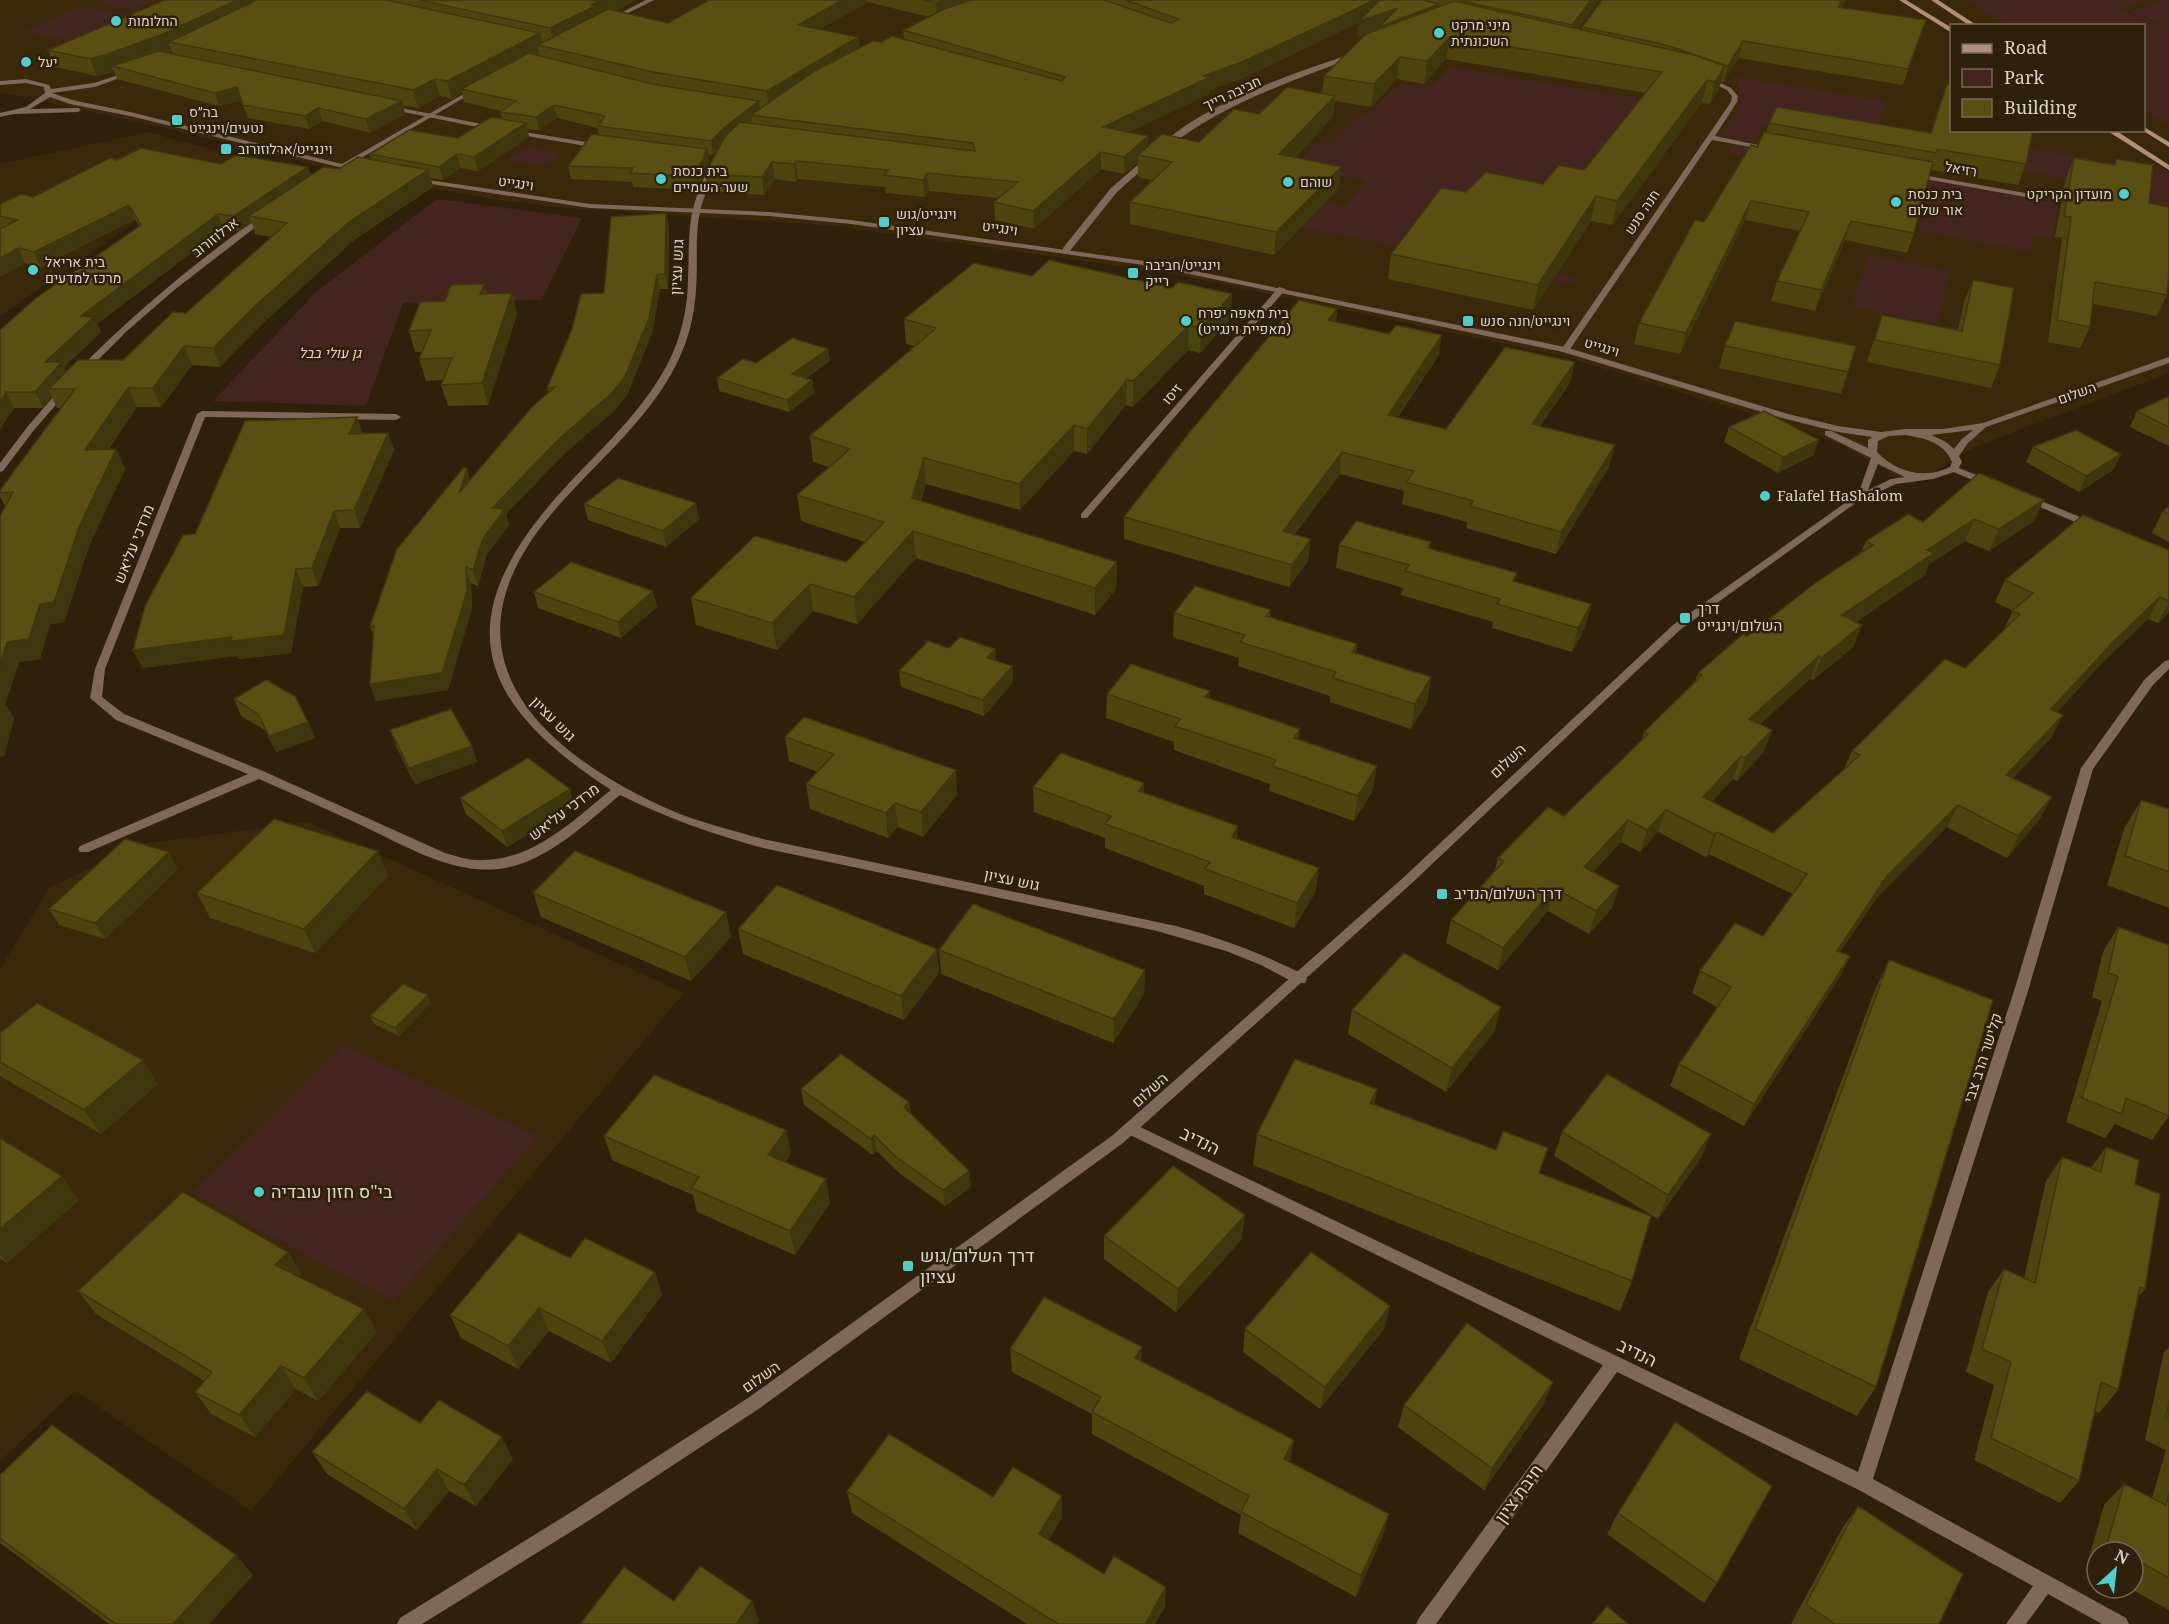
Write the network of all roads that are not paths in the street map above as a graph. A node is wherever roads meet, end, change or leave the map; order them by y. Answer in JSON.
{"nodes":[{"id":1,"x":651,"y":0,"type":"edge"},
{"id":2,"x":1902,"y":0,"type":"edge"},
{"id":3,"x":1934,"y":0,"type":"edge"},
{"id":4,"x":602,"y":24,"type":"edge"},
{"id":5,"x":1972,"y":24,"type":"edge"},
{"id":6,"x":1950,"y":30,"type":"edge"},
{"id":7,"x":1362,"y":52,"type":"edge"},
{"id":8,"x":135,"y":71,"type":"edge"},
{"id":9,"x":1700,"y":75,"type":"edge"},
{"id":10,"x":0,"y":81,"type":"edge"},
{"id":11,"x":482,"y":86,"type":"edge"},
{"id":12,"x":49,"y":93,"type":"junction"},
{"id":13,"x":381,"y":106,"type":"edge"},
{"id":14,"x":16,"y":112,"type":"junction"},
{"id":15,"x":130,"y":114,"type":"junction"},
{"id":16,"x":0,"y":115,"type":"edge"},
{"id":17,"x":428,"y":116,"type":"junction"},
{"id":18,"x":2145,"y":130,"type":"edge"},
{"id":19,"x":2112,"y":132,"type":"edge"},
{"id":20,"x":1710,"y":137,"type":"junction"},
{"id":21,"x":2169,"y":145,"type":"edge"},
{"id":22,"x":603,"y":147,"type":"edge"},
{"id":23,"x":1778,"y":150,"type":"edge"},
{"id":24,"x":705,"y":158,"type":"edge"},
{"id":25,"x":342,"y":166,"type":"junction"},
{"id":26,"x":2169,"y":168,"type":"edge"},
{"id":27,"x":364,"y":171,"type":"edge"},
{"id":28,"x":333,"y":172,"type":"edge"},
{"id":29,"x":1905,"y":173,"type":"edge"},
{"id":30,"x":408,"y":179,"type":"edge"},
{"id":31,"x":2031,"y":196,"type":"dead end"},
{"id":32,"x":277,"y":208,"type":"edge"},
{"id":33,"x":696,"y":210,"type":"junction"},
{"id":34,"x":1066,"y":250,"type":"junction"},
{"id":35,"x":1282,"y":289,"type":"junction"},
{"id":36,"x":1564,"y":350,"type":"junction"},
{"id":37,"x":2169,"y":360,"type":"edge"},
{"id":38,"x":76,"y":378,"type":"edge"},
{"id":39,"x":69,"y":385,"type":"edge"},
{"id":40,"x":1785,"y":416,"type":"junction"},
{"id":41,"x":396,"y":417,"type":"dead end"},
{"id":42,"x":1985,"y":425,"type":"junction"},
{"id":43,"x":1905,"y":432,"type":"junction"},
{"id":44,"x":1880,"y":435,"type":"junction"},
{"id":45,"x":1955,"y":455,"type":"junction"},
{"id":46,"x":1874,"y":456,"type":"junction"},
{"id":47,"x":0,"y":469,"type":"edge"},
{"id":48,"x":1954,"y":469,"type":"junction"},
{"id":49,"x":1928,"y":477,"type":"junction"},
{"id":50,"x":1997,"y":487,"type":"edge"},
{"id":51,"x":2019,"y":495,"type":"edge"},
{"id":52,"x":1854,"y":500,"type":"junction"},
{"id":53,"x":1083,"y":516,"type":"dead end"},
{"id":54,"x":2105,"y":531,"type":"edge"},
{"id":55,"x":2169,"y":663,"type":"edge"},
{"id":56,"x":259,"y":774,"type":"junction"},
{"id":57,"x":618,"y":790,"type":"junction"},
{"id":58,"x":84,"y":849,"type":"dead end"},
{"id":59,"x":1300,"y":979,"type":"junction"},
{"id":60,"x":1131,"y":1129,"type":"junction"},
{"id":61,"x":1614,"y":1364,"type":"junction"},
{"id":62,"x":1863,"y":1483,"type":"junction"},
{"id":63,"x":2046,"y":1582,"type":"junction"},
{"id":64,"x":406,"y":1624,"type":"edge"},
{"id":65,"x":1425,"y":1624,"type":"edge"},
{"id":66,"x":2015,"y":1624,"type":"edge"},
{"id":67,"x":2120,"y":1624,"type":"edge"}],
"edges":[{"from":1,"to":4,"type":"street"},
{"from":2,"to":6,"type":"main road"},
{"from":3,"to":5,"type":"main road"},
{"from":7,"to":34,"type":"street","name":"חביבה רייך"},
{"from":8,"to":12,"type":"street"},
{"from":9,"to":20,"type":"street","name":"חנה סנש"},
{"from":10,"to":12,"type":"street"},
{"from":11,"to":17,"type":"street"},
{"from":12,"to":14,"type":"street"},
{"from":12,"to":15,"type":"street"},
{"from":13,"to":17,"type":"street"},
{"from":14,"to":15,"type":"street"},
{"from":14,"to":16,"type":"street"},
{"from":15,"to":25,"type":"street"},
{"from":17,"to":22,"type":"street"},
{"from":17,"to":25,"type":"street"},
{"from":18,"to":21,"type":"main road"},
{"from":19,"to":26,"type":"main road"},
{"from":20,"to":23,"type":"street"},
{"from":20,"to":36,"type":"street","name":"חנה סנש"},
{"from":24,"to":33,"type":"street","name":"גוש עציון"},
{"from":25,"to":27,"type":"street"},
{"from":25,"to":28,"type":"street"},
{"from":29,"to":31,"type":"street","name":"רזיאל"},
{"from":30,"to":33,"type":"street","name":"וינגייט"},
{"from":32,"to":38,"type":"street","name":"ארלוזורוב"},
{"from":33,"to":34,"type":"street","name":"וינגייט"},
{"from":33,"to":57,"type":"street","name":"גוש עציון"},
{"from":34,"to":35,"type":"street","name":"וינגייט"},
{"from":35,"to":36,"type":"street","name":"וינגייט"},
{"from":35,"to":53,"type":"street","name":"זיסו"},
{"from":36,"to":40,"type":"street","name":"וינגייט"},
{"from":37,"to":42,"type":"street","name":"השלום"},
{"from":39,"to":47,"type":"street"},
{"from":40,"to":44,"type":"street","name":"וינגייט"},
{"from":40,"to":46,"type":"street","name":"וינגייט"},
{"from":41,"to":56,"type":"street","name":"מרדכי עליאש"},
{"from":42,"to":43,"type":"street","name":"השלום"},
{"from":42,"to":45,"type":"street","name":"השלום"},
{"from":43,"to":44,"type":"street","name":"וינגייט"},
{"from":43,"to":45,"type":"street"},
{"from":44,"to":46,"type":"street","name":"השלום"},
{"from":45,"to":48,"type":"street"},
{"from":46,"to":49,"type":"street","name":"וינגייט"},
{"from":46,"to":52,"type":"street","name":"השלום"},
{"from":48,"to":49,"type":"street","name":"השלום"},
{"from":48,"to":50,"type":"street"},
{"from":49,"to":52,"type":"street","name":"השלום"},
{"from":51,"to":54,"type":"street"},
{"from":52,"to":59,"type":"street","name":"השלום"},
{"from":55,"to":62,"type":"street","name":"קלישר הרב צבי"},
{"from":56,"to":57,"type":"street","name":"מרדכי עליאש"},
{"from":56,"to":58,"type":"street"},
{"from":57,"to":59,"type":"street","name":"גוש עציון"},
{"from":59,"to":60,"type":"street","name":"השלום"},
{"from":60,"to":61,"type":"street","name":"הנדיב"},
{"from":60,"to":64,"type":"street","name":"השלום"},
{"from":61,"to":62,"type":"street","name":"הנדיב"},
{"from":61,"to":65,"type":"street","name":"חיבת ציון"},
{"from":62,"to":63,"type":"street","name":"הנדיב"},
{"from":63,"to":66,"type":"street"},
{"from":63,"to":67,"type":"street","name":"הנדיב"}]}
